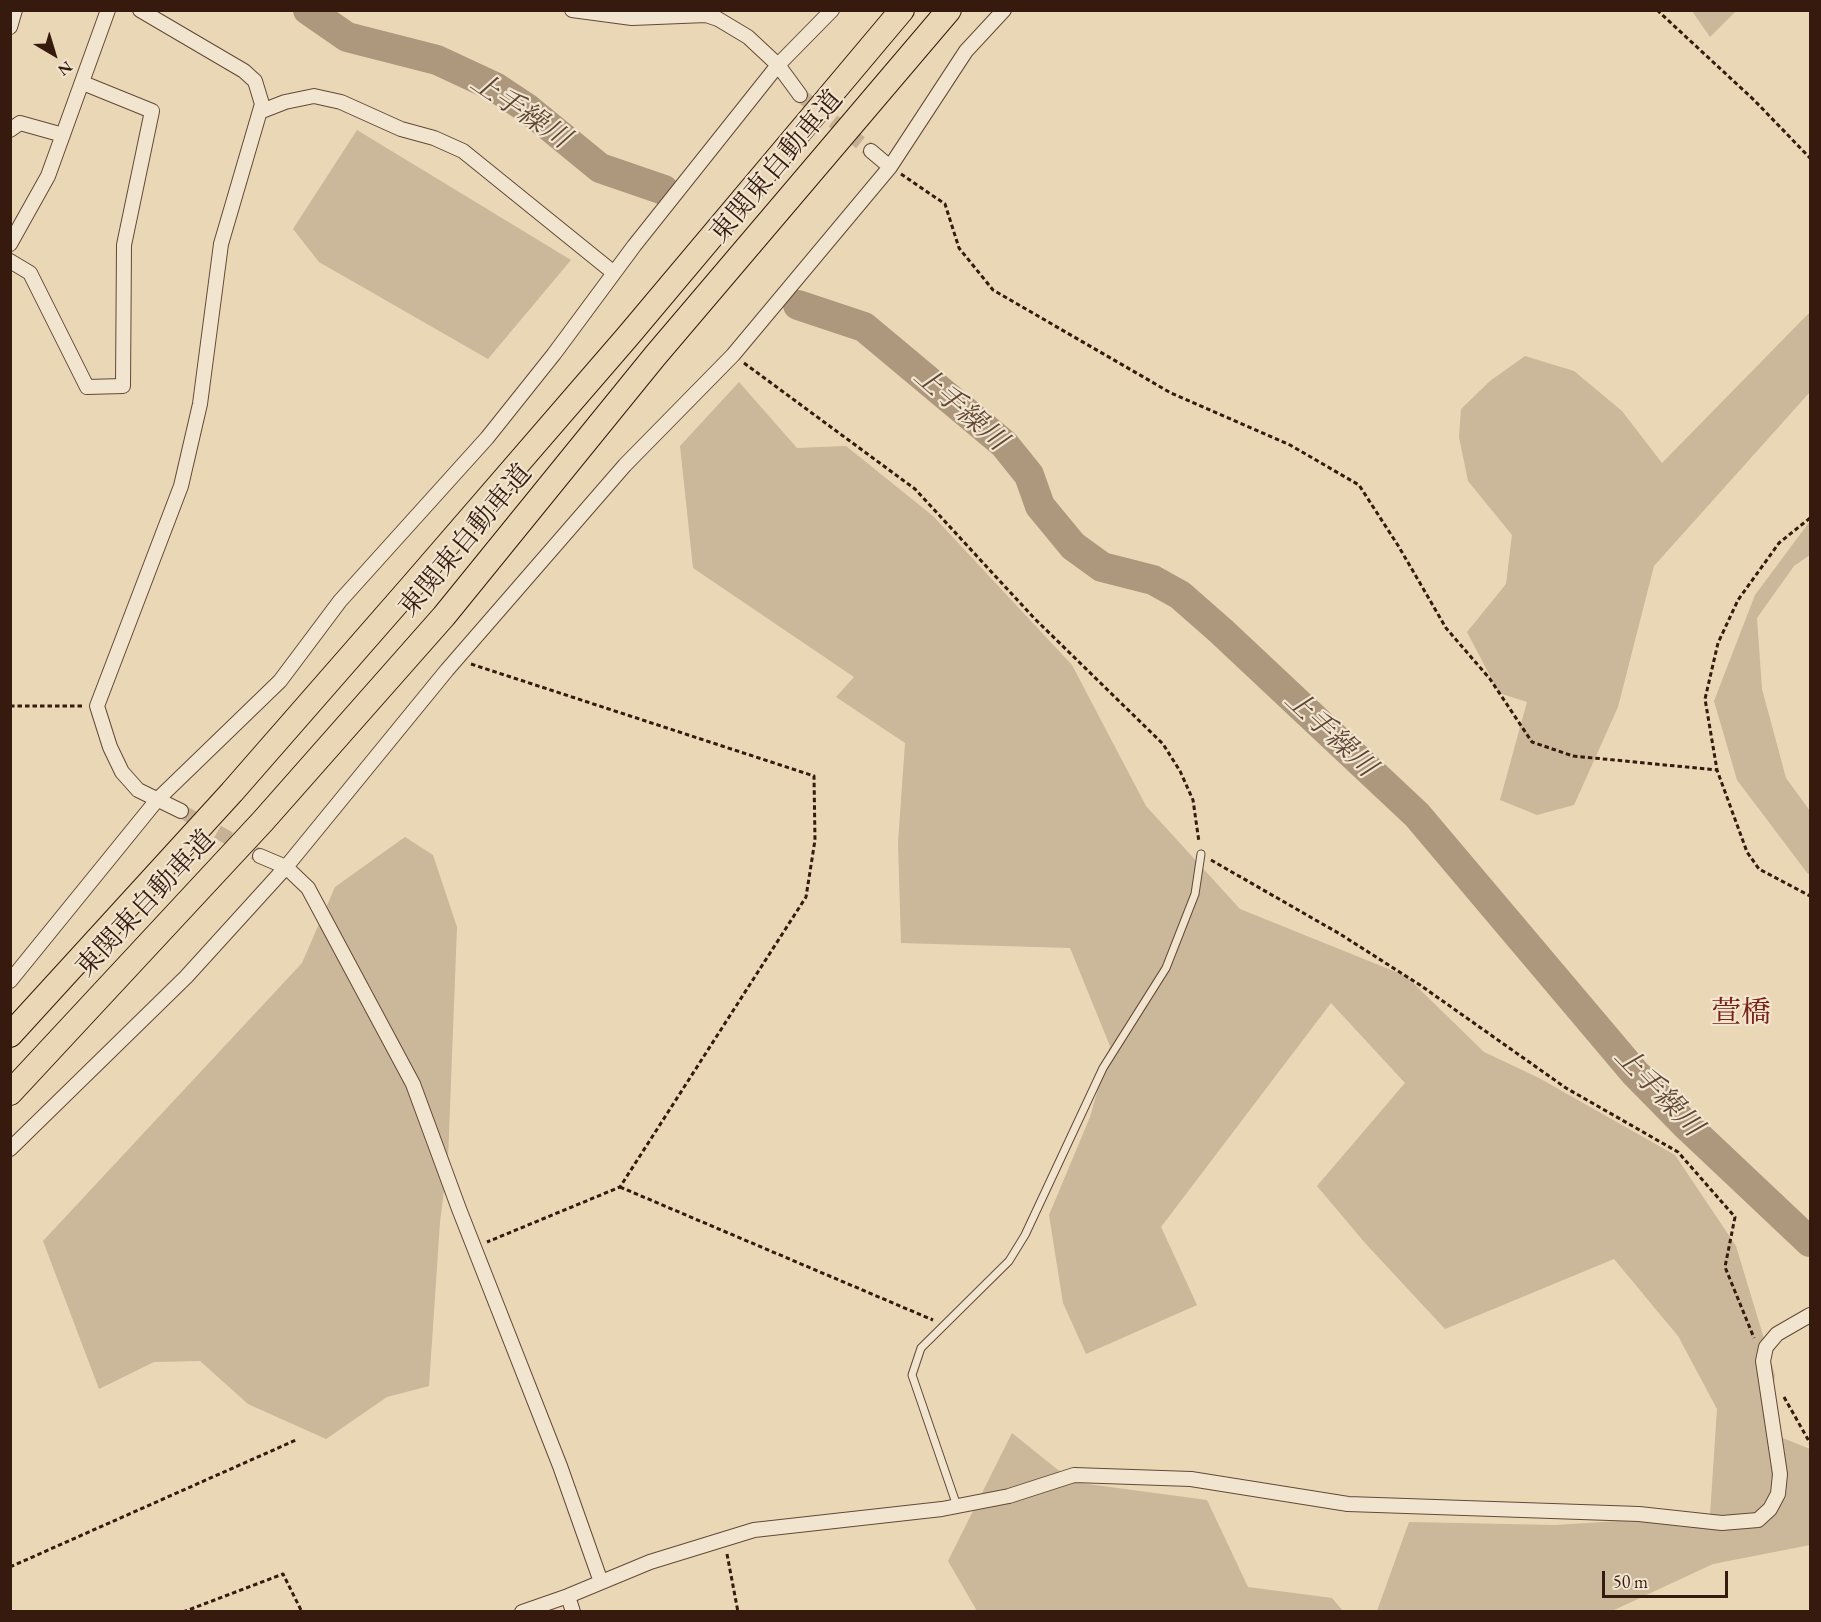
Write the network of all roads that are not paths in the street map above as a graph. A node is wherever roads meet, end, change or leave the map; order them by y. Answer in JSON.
{"nodes":[{"id":1,"x":15,"y":10,"type":"edge"},
{"id":2,"x":108,"y":10,"type":"edge"},
{"id":3,"x":140,"y":10,"type":"edge"},
{"id":4,"x":572,"y":10,"type":"edge"},
{"id":5,"x":832,"y":10,"type":"edge"},
{"id":6,"x":902,"y":10,"type":"edge"},
{"id":7,"x":949,"y":10,"type":"edge"},
{"id":8,"x":1004,"y":10,"type":"edge"},
{"id":9,"x":10,"y":27,"type":"edge"},
{"id":10,"x":778,"y":65,"type":"junction"},
{"id":11,"x":83,"y":83,"type":"junction"},
{"id":12,"x":800,"y":95,"type":"tunnel mouth"},
{"id":13,"x":262,"y":111,"type":"junction"},
{"id":14,"x":10,"y":130,"type":"edge"},
{"id":15,"x":63,"y":135,"type":"junction"},
{"id":16,"x":871,"y":151,"type":"tunnel mouth"},
{"id":17,"x":890,"y":167,"type":"junction"},
{"id":18,"x":10,"y":244,"type":"edge"},
{"id":19,"x":10,"y":261,"type":"edge"},
{"id":20,"x":614,"y":273,"type":"junction"},
{"id":21,"x":157,"y":800,"type":"junction"},
{"id":22,"x":181,"y":811,"type":"tunnel mouth"},
{"id":23,"x":1201,"y":854,"type":"road end"},
{"id":24,"x":260,"y":856,"type":"tunnel mouth"},
{"id":25,"x":286,"y":867,"type":"junction"},
{"id":26,"x":10,"y":981,"type":"edge"},
{"id":27,"x":10,"y":1035,"type":"edge"},
{"id":28,"x":10,"y":1093,"type":"edge"},
{"id":29,"x":10,"y":1149,"type":"edge"},
{"id":30,"x":1810,"y":1315,"type":"edge"},
{"id":31,"x":957,"y":1506,"type":"junction"},
{"id":32,"x":601,"y":1582,"type":"junction"},
{"id":33,"x":568,"y":1596,"type":"junction"},
{"id":34,"x":522,"y":1611,"type":"edge"},
{"id":35,"x":573,"y":1611,"type":"edge"}],
"edges":[{"from":1,"to":9,"type":"street"},
{"from":2,"to":11,"type":"street"},
{"from":3,"to":13,"type":"street"},
{"from":4,"to":10,"type":"street"},
{"from":5,"to":10,"type":"street"},
{"from":6,"to":27,"type":"highway","name":"東関東自動車道"},
{"from":7,"to":28,"type":"highway","name":"東関東自動車道"},
{"from":8,"to":17,"type":"street"},
{"from":10,"to":12,"type":"street"},
{"from":10,"to":20,"type":"street"},
{"from":11,"to":15,"type":"street"},
{"from":11,"to":19,"type":"street"},
{"from":13,"to":20,"type":"street"},
{"from":13,"to":21,"type":"street"},
{"from":14,"to":15,"type":"street"},
{"from":15,"to":18,"type":"street"},
{"from":16,"to":17,"type":"street"},
{"from":17,"to":25,"type":"street"},
{"from":20,"to":21,"type":"street"},
{"from":21,"to":22,"type":"street"},
{"from":21,"to":26,"type":"street"},
{"from":23,"to":31,"type":"lane"},
{"from":24,"to":25,"type":"street"},
{"from":25,"to":29,"type":"street"},
{"from":25,"to":32,"type":"street"},
{"from":30,"to":31,"type":"street"},
{"from":31,"to":32,"type":"street"},
{"from":32,"to":33,"type":"street"},
{"from":33,"to":34,"type":"street"},
{"from":33,"to":35,"type":"street"}]}
